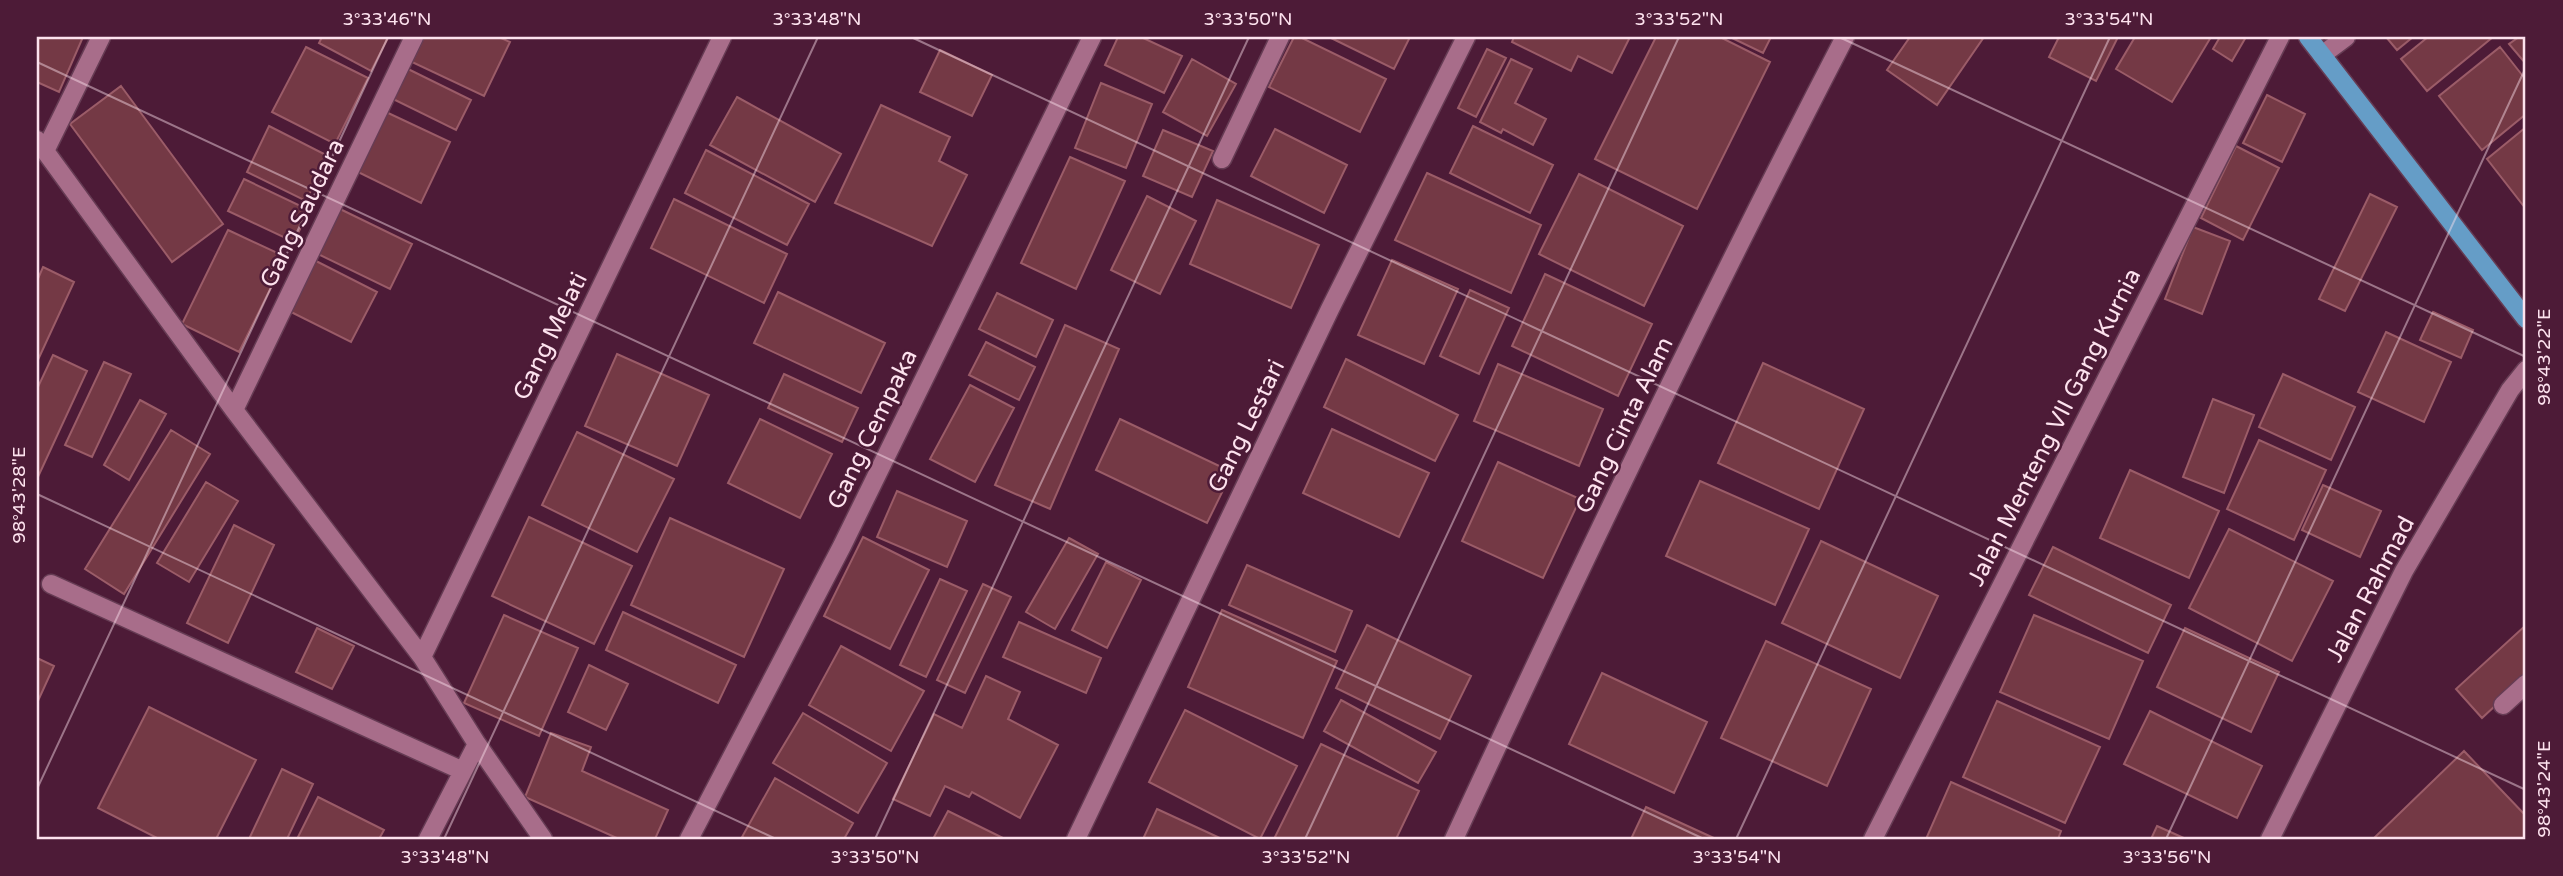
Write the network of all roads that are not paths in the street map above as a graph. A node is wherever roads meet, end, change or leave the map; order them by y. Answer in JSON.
{"nodes":[{"id":1,"x":101,"y":37,"type":"edge"},
{"id":2,"x":414,"y":37,"type":"edge"},
{"id":3,"x":722,"y":37,"type":"edge"},
{"id":4,"x":1092,"y":37,"type":"edge"},
{"id":5,"x":1280,"y":37,"type":"edge"},
{"id":6,"x":1466,"y":37,"type":"edge"},
{"id":7,"x":1845,"y":37,"type":"edge"},
{"id":8,"x":2280,"y":37,"type":"edge"},
{"id":9,"x":2308,"y":37,"type":"edge"},
{"id":10,"x":2346,"y":37,"type":"edge"},
{"id":11,"x":2322,"y":55,"type":"junction"},
{"id":12,"x":41,"y":146,"type":"edge"},
{"id":13,"x":1222,"y":159,"type":"dead end"},
{"id":14,"x":2526,"y":319,"type":"edge"},
{"id":15,"x":2526,"y":370,"type":"edge"},
{"id":16,"x":234,"y":410,"type":"junction"},
{"id":17,"x":51,"y":584,"type":"dead end"},
{"id":18,"x":422,"y":657,"type":"junction"},
{"id":19,"x":2526,"y":684,"type":"edge"},
{"id":20,"x":2503,"y":705,"type":"dead end"},
{"id":21,"x":477,"y":744,"type":"junction"},
{"id":22,"x":463,"y":771,"type":"junction"},
{"id":23,"x":428,"y":839,"type":"edge"},
{"id":24,"x":543,"y":839,"type":"edge"},
{"id":25,"x":689,"y":839,"type":"edge"},
{"id":26,"x":1076,"y":839,"type":"edge"},
{"id":27,"x":1454,"y":839,"type":"edge"},
{"id":28,"x":1873,"y":839,"type":"edge"},
{"id":29,"x":2270,"y":839,"type":"edge"}],
"edges":[{"from":1,"to":12,"type":"street"},
{"from":2,"to":16,"type":"street","name":"Gang Saudara"},
{"from":3,"to":18,"type":"street","name":"Gang Melati"},
{"from":4,"to":25,"type":"street","name":"Gang Cempaka"},
{"from":5,"to":13,"type":"street"},
{"from":6,"to":26,"type":"street","name":"Gang Lestari"},
{"from":7,"to":27,"type":"street","name":"Gang Cinta Alam"},
{"from":8,"to":28,"type":"street","name":"Jalan Menteng VII Gang Kurnia"},
{"from":9,"to":11,"type":"main road"},
{"from":10,"to":11,"type":"street"},
{"from":11,"to":14,"type":"main road"},
{"from":12,"to":16,"type":"street"},
{"from":15,"to":29,"type":"street","name":"Jalan Rahmad"},
{"from":16,"to":18,"type":"street"},
{"from":17,"to":22,"type":"street"},
{"from":18,"to":21,"type":"street"},
{"from":19,"to":20,"type":"street"},
{"from":21,"to":22,"type":"street"},
{"from":21,"to":24,"type":"street"},
{"from":22,"to":23,"type":"street"}]}
